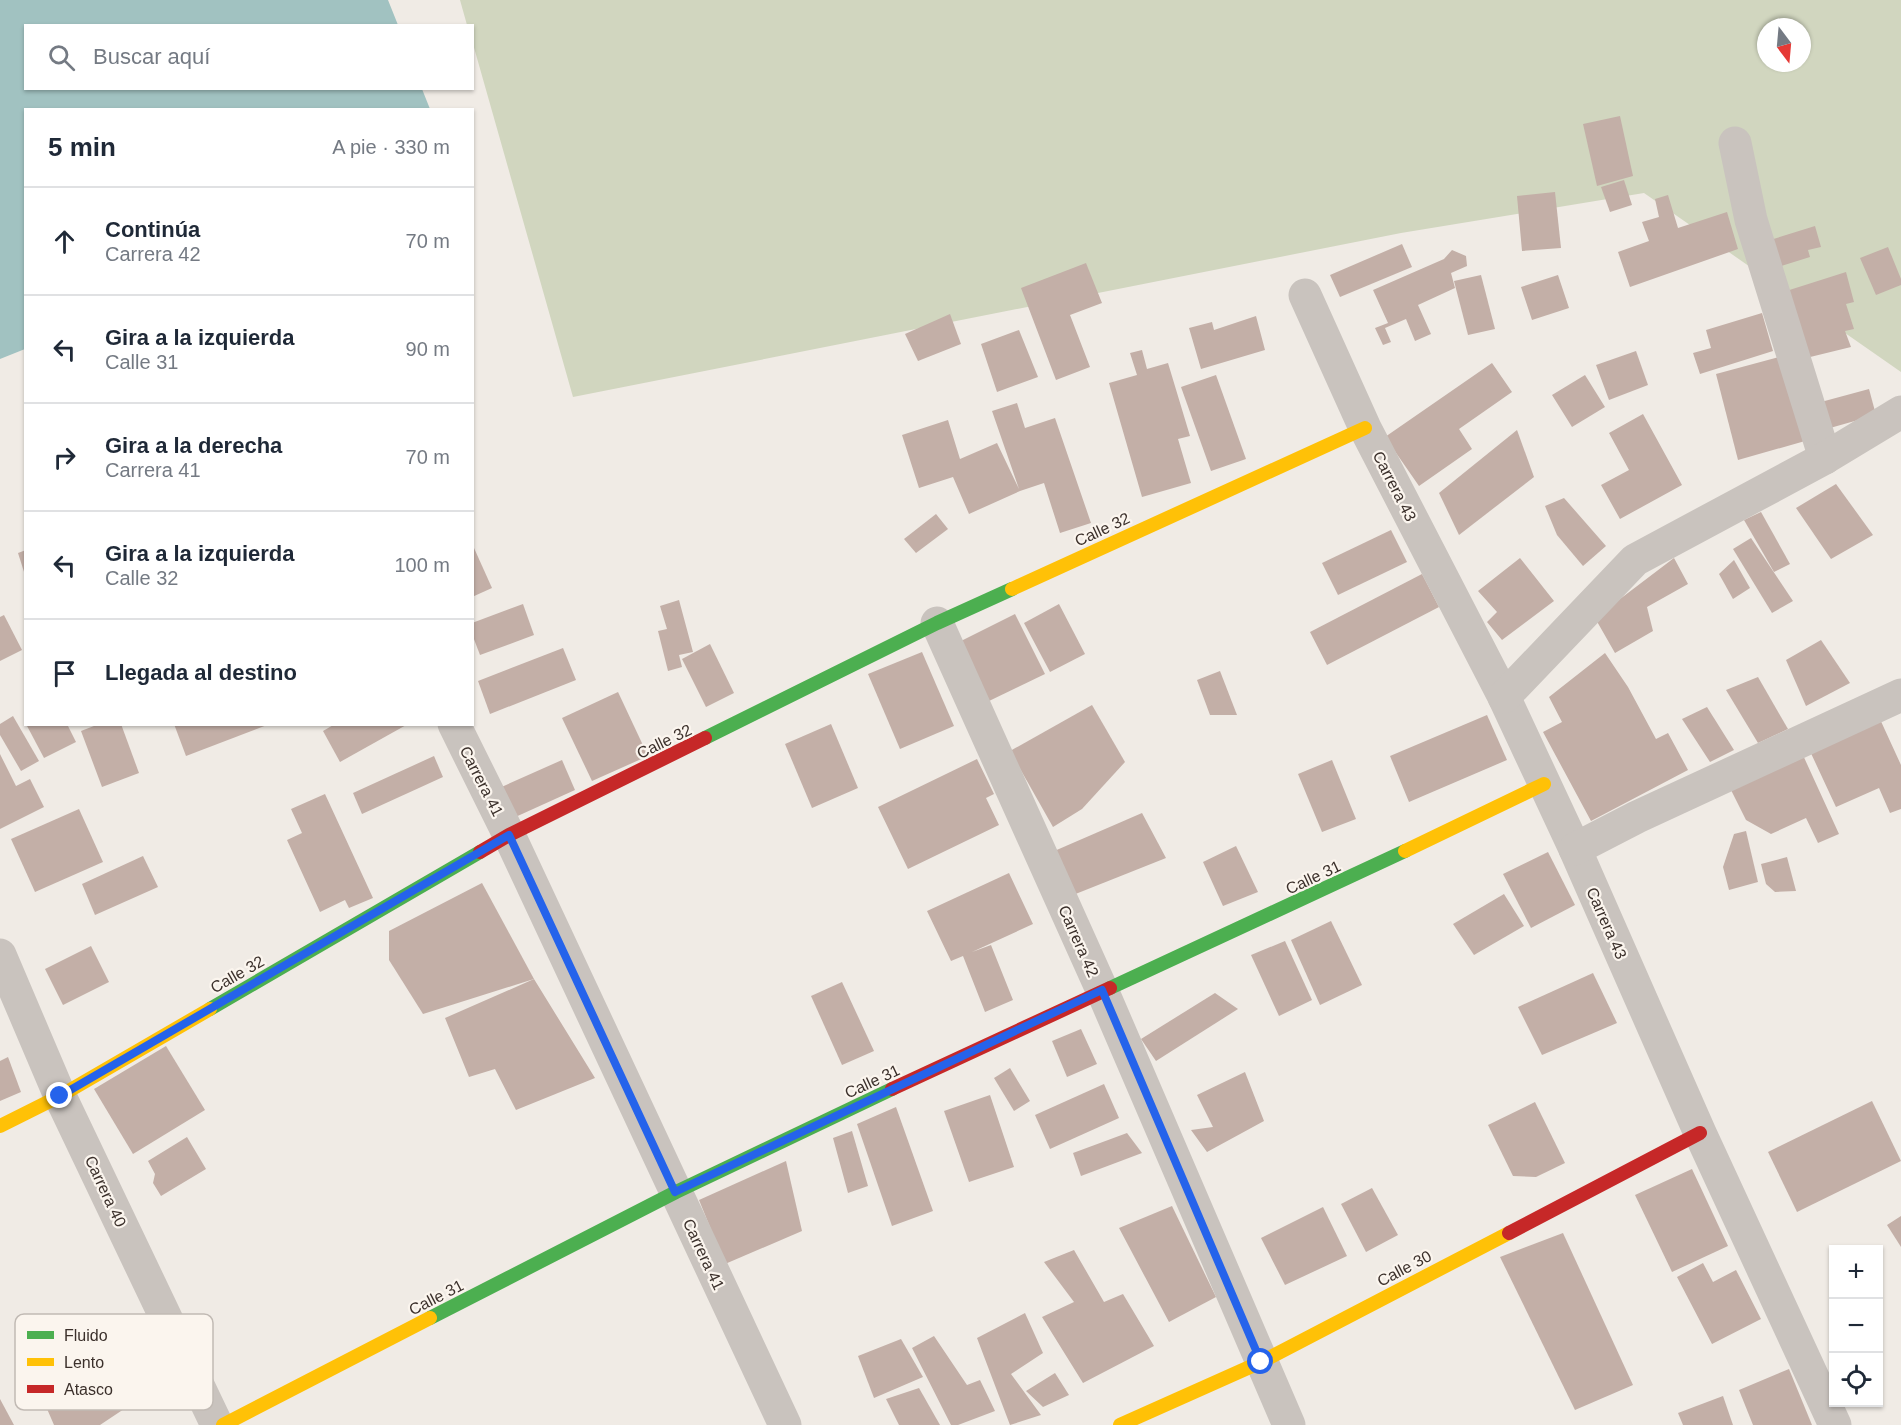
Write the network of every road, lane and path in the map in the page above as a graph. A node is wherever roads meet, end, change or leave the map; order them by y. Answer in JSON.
{"nodes":[{"id":1,"x":1735,"y":143,"type":"dead end"},
{"id":2,"x":1305,"y":295,"type":"dead end"},
{"id":3,"x":1901,"y":412,"type":"edge"},
{"id":4,"x":1365,"y":428,"type":"junction"},
{"id":5,"x":1825,"y":458,"type":"junction"},
{"id":6,"x":937,"y":623,"type":"junction"},
{"id":7,"x":1901,"y":695,"type":"edge"},
{"id":8,"x":1504,"y":697,"type":"junction"},
{"id":9,"x":455,"y":726,"type":"edge"},
{"id":10,"x":1544,"y":784,"type":"junction"},
{"id":11,"x":509,"y":835,"type":"junction"},
{"id":12,"x":1575,"y":849,"type":"junction"},
{"id":13,"x":0,"y":955,"type":"edge"},
{"id":14,"x":1102,"y":990,"type":"junction"},
{"id":15,"x":60,"y":1096,"type":"junction"},
{"id":16,"x":0,"y":1126,"type":"edge"},
{"id":17,"x":1700,"y":1133,"type":"junction"},
{"id":18,"x":675,"y":1192,"type":"junction"},
{"id":19,"x":164,"y":1314,"type":"edge"},
{"id":20,"x":1261,"y":1362,"type":"junction"},
{"id":21,"x":210,"y":1410,"type":"edge"},
{"id":22,"x":217,"y":1425,"type":"edge"},
{"id":23,"x":223,"y":1425,"type":"edge"},
{"id":24,"x":785,"y":1425,"type":"edge"},
{"id":25,"x":1120,"y":1425,"type":"edge"},
{"id":26,"x":1289,"y":1425,"type":"edge"},
{"id":27,"x":1835,"y":1425,"type":"edge"}],
"edges":[{"from":1,"to":5,"type":"street"},
{"from":2,"to":4,"type":"street","name":"Carrera 43"},
{"from":3,"to":5,"type":"street"},
{"from":4,"to":6,"type":"street","name":"Calle 32"},
{"from":4,"to":8,"type":"street","name":"Carrera 43"},
{"from":5,"to":8,"type":"street"},
{"from":6,"to":11,"type":"street","name":"Calle 32"},
{"from":6,"to":14,"type":"street","name":"Carrera 42"},
{"from":7,"to":12,"type":"street"},
{"from":8,"to":10,"type":"street","name":"Carrera 43"},
{"from":9,"to":11,"type":"street","name":"Carrera 41"},
{"from":10,"to":12,"type":"street","name":"Carrera 43"},
{"from":10,"to":14,"type":"street","name":"Calle 31"},
{"from":11,"to":15,"type":"street","name":"Calle 32"},
{"from":11,"to":18,"type":"street","name":"Carrera 41"},
{"from":12,"to":17,"type":"street","name":"Carrera 43"},
{"from":13,"to":15,"type":"street","name":"Carrera 40"},
{"from":14,"to":18,"type":"street","name":"Calle 31"},
{"from":14,"to":20,"type":"street","name":"Carrera 42"},
{"from":15,"to":16,"type":"street","name":"Calle 32"},
{"from":15,"to":19,"type":"street","name":"Carrera 40"},
{"from":17,"to":20,"type":"street","name":"Calle 30"},
{"from":17,"to":27,"type":"street","name":"Carrera 43"},
{"from":18,"to":23,"type":"street","name":"Calle 31"},
{"from":18,"to":24,"type":"street","name":"Carrera 41"},
{"from":20,"to":25,"type":"street","name":"Calle 30"},
{"from":20,"to":26,"type":"street","name":"Carrera 42"},
{"from":21,"to":22,"type":"street","name":"Carrera 40"}]}
